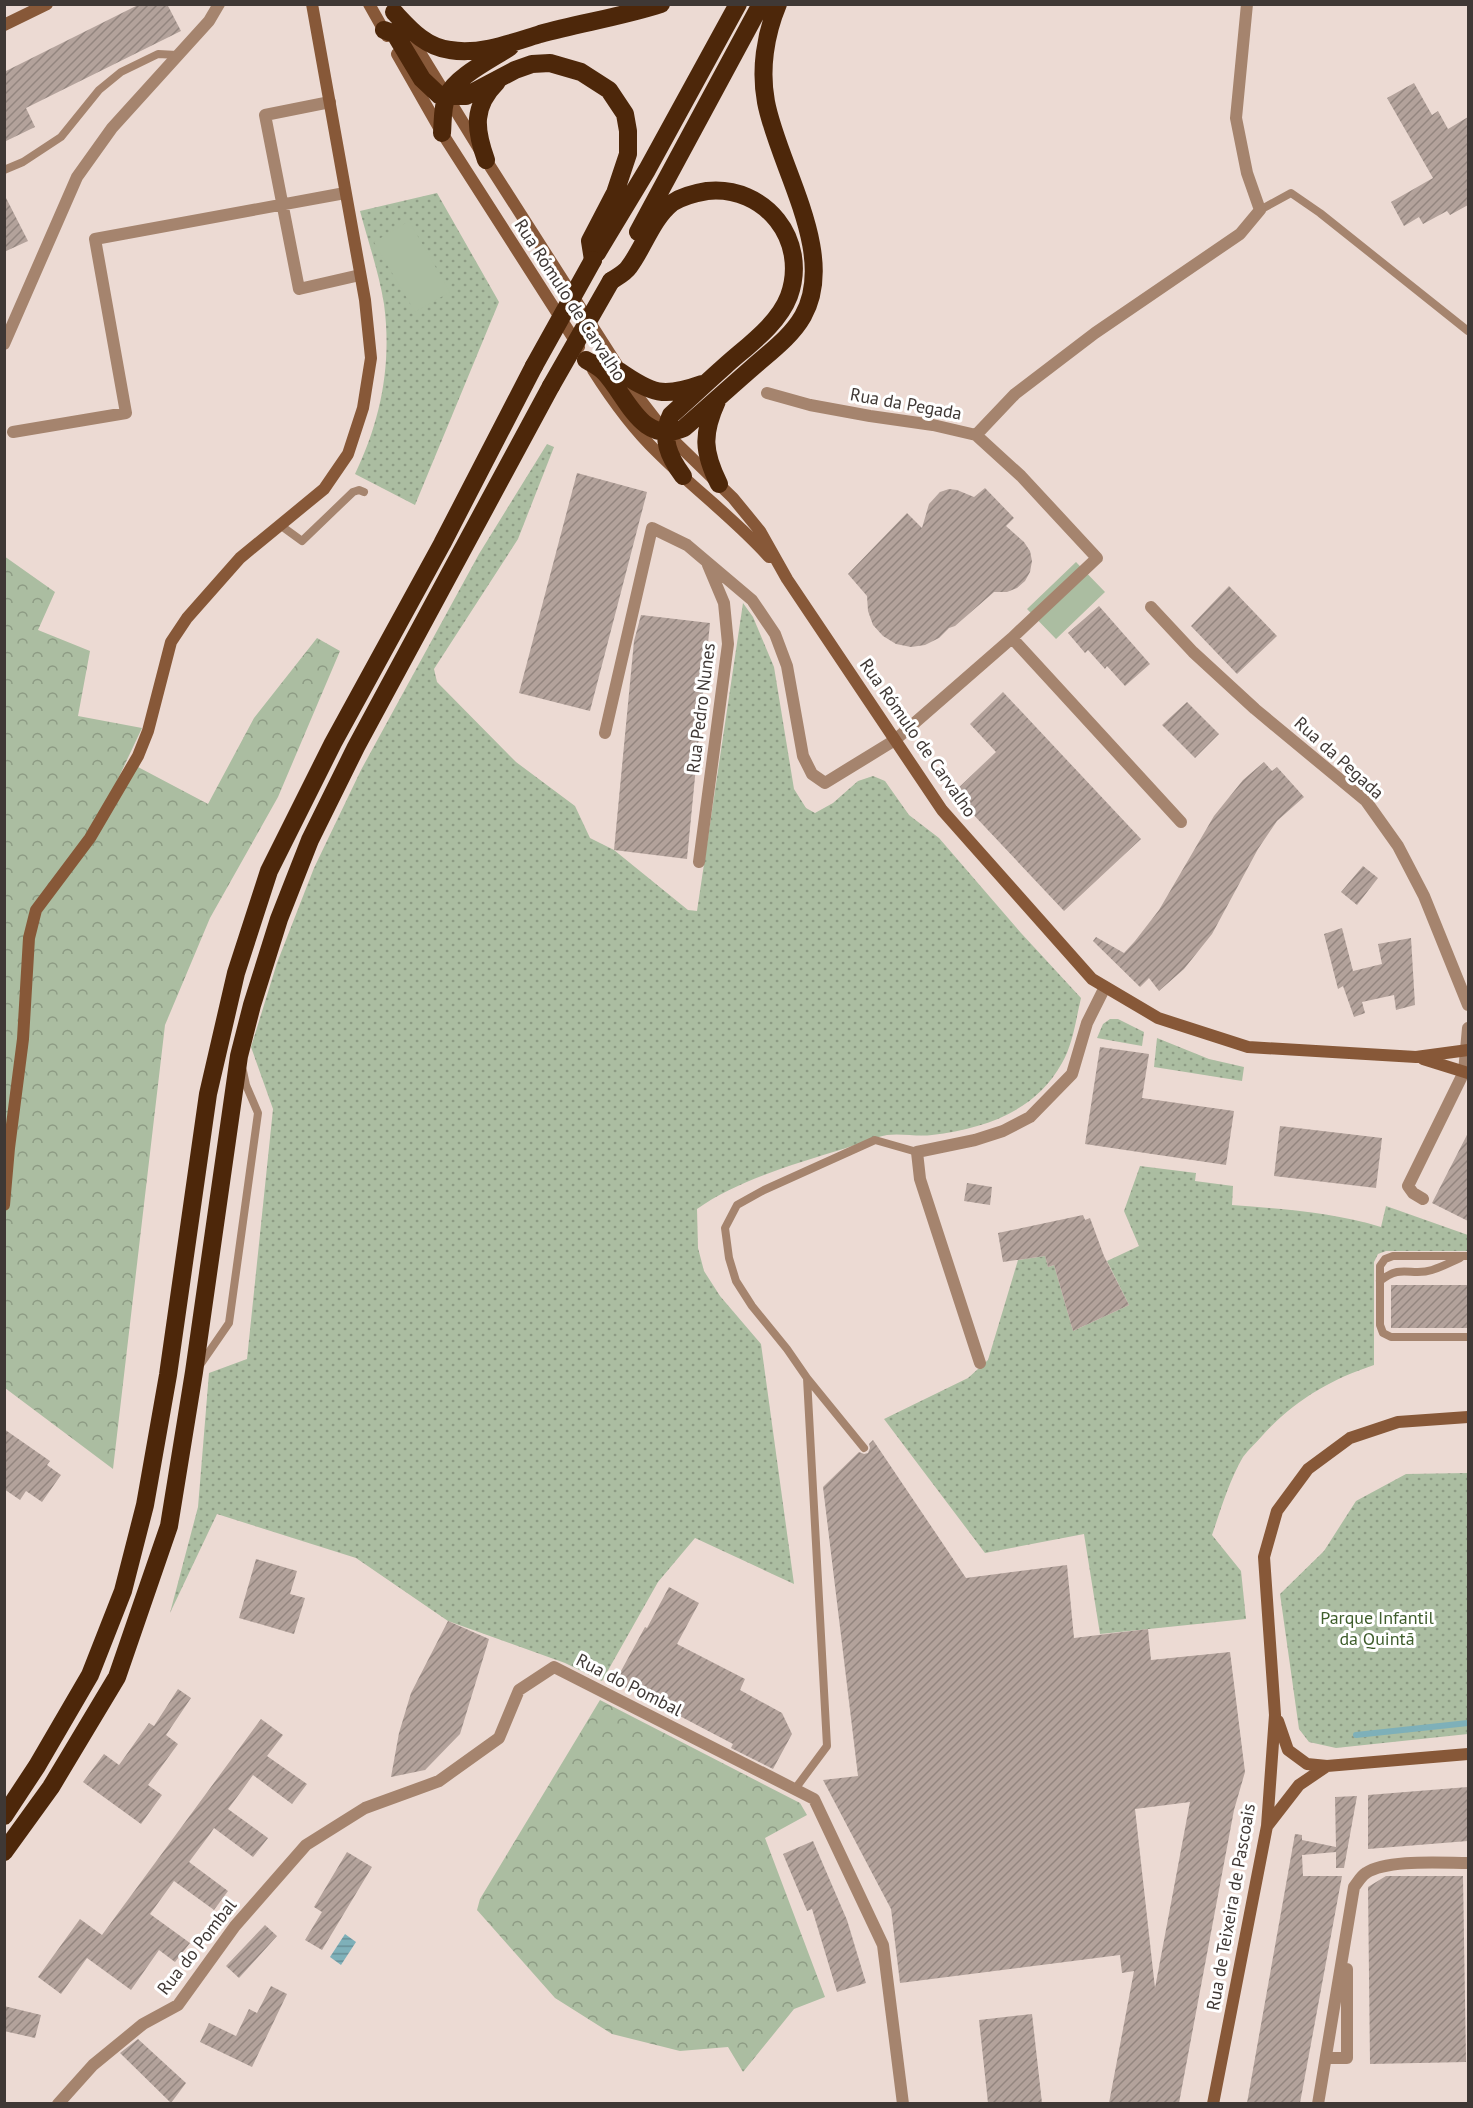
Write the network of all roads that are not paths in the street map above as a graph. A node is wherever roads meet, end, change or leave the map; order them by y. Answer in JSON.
{"nodes":[{"id":1,"x":47,"y":4,"type":"edge"},
{"id":2,"x":219,"y":4,"type":"edge"},
{"id":3,"x":312,"y":4,"type":"edge"},
{"id":4,"x":369,"y":4,"type":"edge"},
{"id":5,"x":661,"y":4,"type":"edge"},
{"id":6,"x":738,"y":4,"type":"edge"},
{"id":7,"x":761,"y":4,"type":"edge"},
{"id":8,"x":778,"y":4,"type":"edge"},
{"id":9,"x":1247,"y":4,"type":"edge"},
{"id":10,"x":392,"y":8,"type":"edge"},
{"id":11,"x":4,"y":25,"type":"edge"},
{"id":12,"x":384,"y":30,"type":"junction"},
{"id":13,"x":516,"y":42,"type":"junction"},
{"id":14,"x":177,"y":55,"type":"junction"},
{"id":15,"x":503,"y":76,"type":"junction"},
{"id":16,"x":446,"y":97,"type":"junction"},
{"id":17,"x":330,"y":102,"type":"junction"},
{"id":18,"x":442,"y":133,"type":"junction"},
{"id":19,"x":486,"y":160,"type":"junction"},
{"id":20,"x":4,"y":170,"type":"edge"},
{"id":21,"x":345,"y":193,"type":"junction"},
{"id":22,"x":282,"y":205,"type":"junction"},
{"id":23,"x":1260,"y":210,"type":"junction"},
{"id":24,"x":593,"y":260,"type":"junction"},
{"id":25,"x":360,"y":275,"type":"junction"},
{"id":26,"x":611,"y":281,"type":"junction"},
{"id":27,"x":1468,"y":331,"type":"edge"},
{"id":28,"x":4,"y":345,"type":"edge"},
{"id":29,"x":586,"y":360,"type":"junction"},
{"id":30,"x":619,"y":371,"type":"junction"},
{"id":31,"x":706,"y":382,"type":"junction"},
{"id":32,"x":767,"y":393,"type":"dead end"},
{"id":33,"x":718,"y":398,"type":"junction"},
{"id":34,"x":13,"y":432,"type":"dead end"},
{"id":35,"x":666,"y":433,"type":"junction"},
{"id":36,"x":976,"y":435,"type":"junction"},
{"id":37,"x":683,"y":476,"type":"junction"},
{"id":38,"x":719,"y":484,"type":"junction"},
{"id":39,"x":364,"y":492,"type":"dead end"},
{"id":40,"x":280,"y":525,"type":"junction"},
{"id":41,"x":706,"y":561,"type":"junction"},
{"id":42,"x":787,"y":579,"type":"junction"},
{"id":43,"x":1151,"y":607,"type":"dead end"},
{"id":44,"x":1012,"y":638,"type":"junction"},
{"id":45,"x":605,"y":733,"type":"dead end"},
{"id":46,"x":895,"y":740,"type":"junction"},
{"id":47,"x":1181,"y":822,"type":"dead end"},
{"id":48,"x":699,"y":862,"type":"dead end"},
{"id":49,"x":1105,"y":987,"type":"junction"},
{"id":50,"x":1468,"y":1004,"type":"edge"},
{"id":51,"x":1468,"y":1009,"type":"edge"},
{"id":52,"x":1468,"y":1032,"type":"edge"},
{"id":53,"x":1467,"y":1050,"type":"edge"},
{"id":54,"x":1441,"y":1055,"type":"junction"},
{"id":55,"x":239,"y":1056,"type":"junction"},
{"id":56,"x":1416,"y":1057,"type":"junction"},
{"id":57,"x":1466,"y":1073,"type":"edge"},
{"id":58,"x":917,"y":1152,"type":"junction"},
{"id":59,"x":1423,"y":1199,"type":"dead end"},
{"id":60,"x":4,"y":1205,"type":"edge"},
{"id":61,"x":1466,"y":1256,"type":"edge"},
{"id":62,"x":1380,"y":1281,"type":"junction"},
{"id":63,"x":1468,"y":1337,"type":"edge"},
{"id":64,"x":980,"y":1363,"type":"dead end"},
{"id":65,"x":194,"y":1372,"type":"junction"},
{"id":66,"x":807,"y":1378,"type":"junction"},
{"id":67,"x":1468,"y":1417,"type":"edge"},
{"id":68,"x":864,"y":1448,"type":"dead end"},
{"id":69,"x":1275,"y":1715,"type":"junction"},
{"id":70,"x":1468,"y":1754,"type":"edge"},
{"id":71,"x":1327,"y":1766,"type":"junction"},
{"id":72,"x":795,"y":1789,"type":"junction"},
{"id":73,"x":4,"y":1816,"type":"edge"},
{"id":74,"x":1267,"y":1826,"type":"junction"},
{"id":75,"x":4,"y":1852,"type":"edge"},
{"id":76,"x":1468,"y":1863,"type":"edge"},
{"id":77,"x":1347,"y":1933,"type":"junction"},
{"id":78,"x":1326,"y":2058,"type":"junction"},
{"id":79,"x":58,"y":2103,"type":"edge"},
{"id":80,"x":903,"y":2103,"type":"edge"},
{"id":81,"x":1213,"y":2103,"type":"edge"},
{"id":82,"x":1318,"y":2103,"type":"edge"}],
"edges":[{"from":1,"to":11,"type":"street"},
{"from":2,"to":14,"type":"street"},
{"from":3,"to":17,"type":"street"},
{"from":4,"to":12,"type":"street","name":"Rua Rómulo de Carvalho"},
{"from":5,"to":13,"type":"highway"},
{"from":6,"to":24,"type":"highway"},
{"from":7,"to":26,"type":"highway"},
{"from":8,"to":33,"type":"highway"},
{"from":9,"to":23,"type":"street"},
{"from":10,"to":13,"type":"highway"},
{"from":10,"to":16,"type":"street","name":"Rua Rómulo de Carvalho"},
{"from":12,"to":16,"type":"highway"},
{"from":12,"to":18,"type":"street","name":"Rua Rómulo de Carvalho"},
{"from":13,"to":16,"type":"highway"},
{"from":14,"to":20,"type":"lane"},
{"from":14,"to":28,"type":"street"},
{"from":15,"to":16,"type":"highway"},
{"from":15,"to":19,"type":"highway"},
{"from":15,"to":24,"type":"highway"},
{"from":16,"to":18,"type":"highway"},
{"from":16,"to":19,"type":"street","name":"Rua Rómulo de Carvalho"},
{"from":17,"to":21,"type":"street"},
{"from":17,"to":22,"type":"street"},
{"from":18,"to":29,"type":"street","name":"Rua Rómulo de Carvalho"},
{"from":19,"to":30,"type":"street","name":"Rua Rómulo de Carvalho"},
{"from":21,"to":22,"type":"street"},
{"from":21,"to":25,"type":"street"},
{"from":22,"to":25,"type":"street"},
{"from":22,"to":34,"type":"street"},
{"from":23,"to":27,"type":"lane"},
{"from":23,"to":36,"type":"street"},
{"from":24,"to":73,"type":"highway","bridge":true},
{"from":25,"to":40,"type":"street"},
{"from":26,"to":31,"type":"highway"},
{"from":26,"to":55,"type":"highway","bridge":true},
{"from":29,"to":35,"type":"highway"},
{"from":29,"to":37,"type":"street","name":"Rua Rómulo de Carvalho"},
{"from":30,"to":31,"type":"highway"},
{"from":30,"to":35,"type":"street","name":"Rua Rómulo de Carvalho"},
{"from":31,"to":35,"type":"highway"},
{"from":32,"to":36,"type":"street","name":"Rua da Pegada"},
{"from":33,"to":35,"type":"highway"},
{"from":33,"to":38,"type":"highway"},
{"from":35,"to":37,"type":"highway"},
{"from":35,"to":38,"type":"street","name":"Rua Rómulo de Carvalho"},
{"from":36,"to":44,"type":"street","name":"Rua da Pegada"},
{"from":37,"to":42,"type":"street","name":"Rua Rómulo de Carvalho"},
{"from":38,"to":42,"type":"street","name":"Rua Rómulo de Carvalho"},
{"from":39,"to":40,"type":"lane"},
{"from":40,"to":60,"type":"street"},
{"from":41,"to":45,"type":"street"},
{"from":41,"to":46,"type":"street"},
{"from":41,"to":48,"type":"street","name":"Rua Pedro Nunes"},
{"from":42,"to":46,"type":"street","name":"Rua Rómulo de Carvalho"},
{"from":43,"to":50,"type":"street","name":"Rua da Pegada"},
{"from":44,"to":46,"type":"street"},
{"from":44,"to":47,"type":"street"},
{"from":46,"to":49,"type":"street","name":"Rua Rómulo de Carvalho"},
{"from":49,"to":56,"type":"street","name":"Rua Rómulo de Carvalho"},
{"from":49,"to":58,"type":"street"},
{"from":50,"to":51,"type":"street"},
{"from":52,"to":53,"type":"street"},
{"from":52,"to":54,"type":"street"},
{"from":53,"to":54,"type":"street"},
{"from":53,"to":57,"type":"street"},
{"from":54,"to":56,"type":"street"},
{"from":55,"to":65,"type":"highway"},
{"from":55,"to":65,"type":"lane"},
{"from":56,"to":57,"type":"street"},
{"from":57,"to":59,"type":"street"},
{"from":58,"to":64,"type":"street"},
{"from":58,"to":66,"type":"lane"},
{"from":61,"to":62,"type":"lane"},
{"from":61,"to":62,"type":"lane"},
{"from":62,"to":63,"type":"lane"},
{"from":65,"to":75,"type":"highway"},
{"from":66,"to":68,"type":"lane"},
{"from":66,"to":72,"type":"lane"},
{"from":67,"to":69,"type":"street"},
{"from":69,"to":71,"type":"street"},
{"from":69,"to":74,"type":"street","name":"Rua de Teixeira de Pascoais"},
{"from":70,"to":71,"type":"street"},
{"from":71,"to":74,"type":"street"},
{"from":72,"to":79,"type":"street","name":"Rua do Pombal"},
{"from":72,"to":80,"type":"street","name":"Rua do Pombal"},
{"from":74,"to":81,"type":"street","name":"Rua de Teixeira de Pascoais"},
{"from":76,"to":77,"type":"street"},
{"from":77,"to":78,"type":"street"},
{"from":77,"to":78,"type":"street"},
{"from":78,"to":82,"type":"street"}]}
